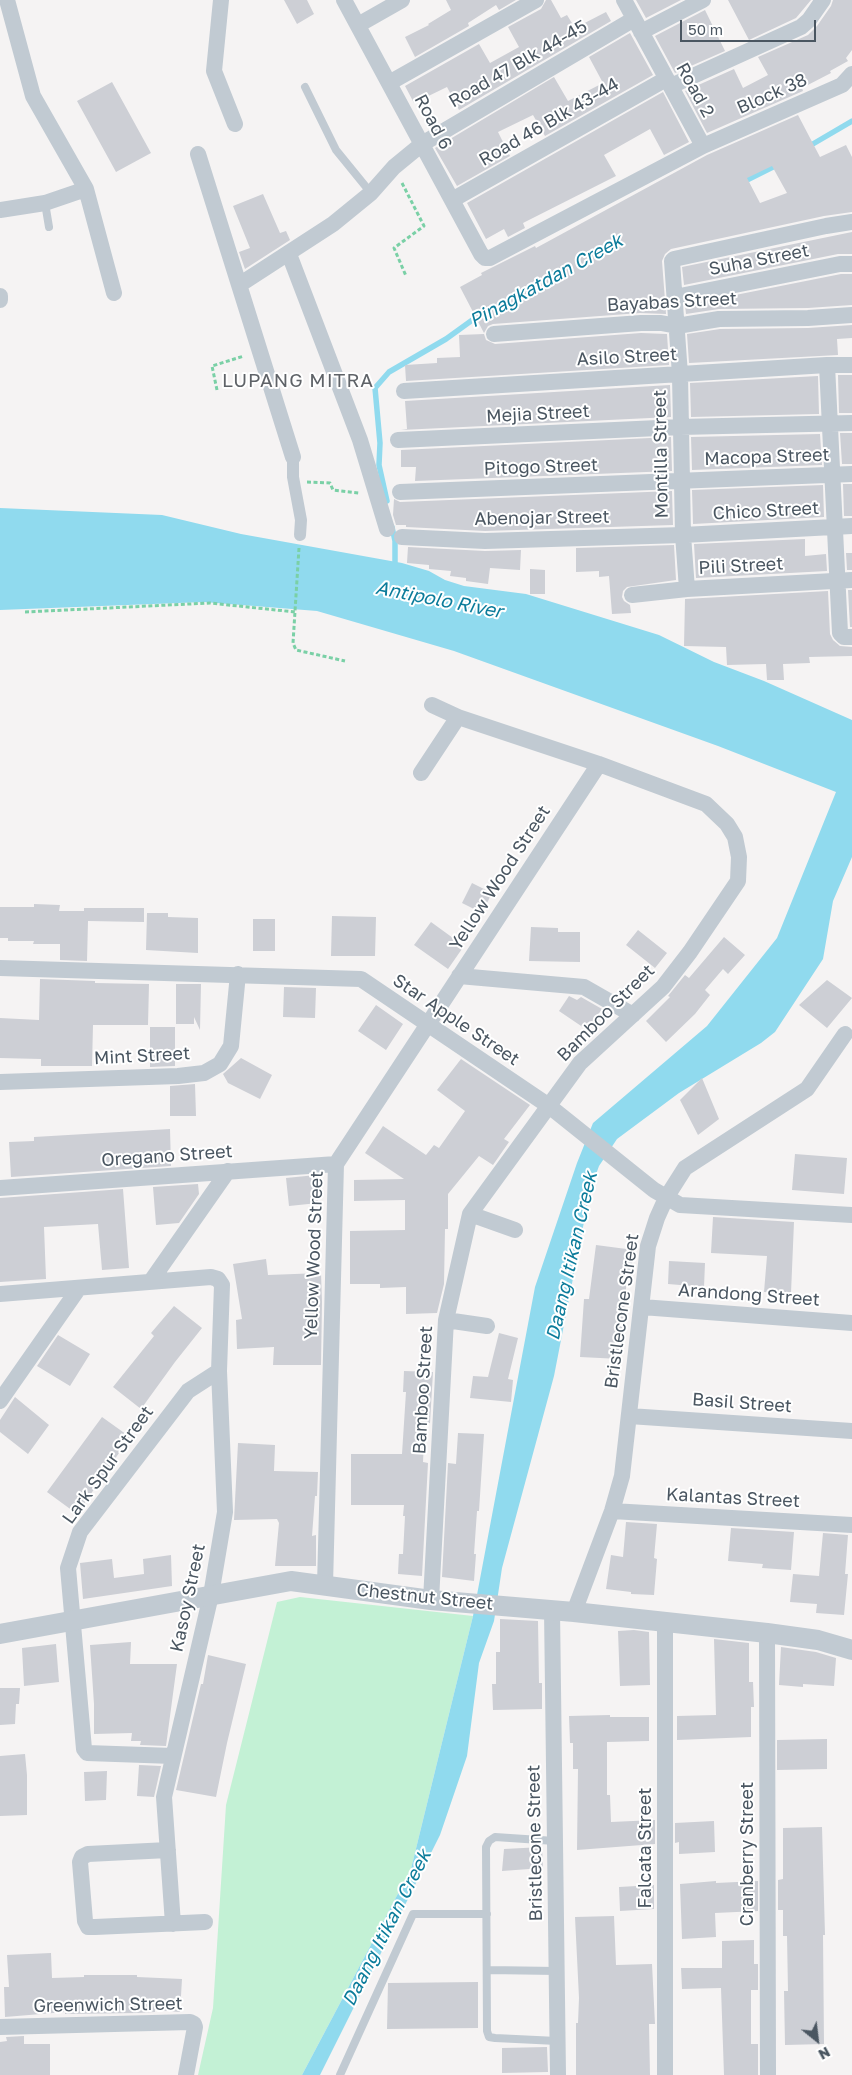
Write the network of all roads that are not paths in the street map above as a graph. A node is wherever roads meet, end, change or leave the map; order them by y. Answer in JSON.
{"nodes":[{"id":1,"x":7,"y":0,"type":"edge"},
{"id":2,"x":221,"y":0,"type":"edge"},
{"id":3,"x":344,"y":0,"type":"edge"},
{"id":4,"x":402,"y":0,"type":"edge"},
{"id":5,"x":536,"y":0,"type":"edge"},
{"id":6,"x":624,"y":0,"type":"edge"},
{"id":7,"x":703,"y":0,"type":"edge"},
{"id":8,"x":823,"y":0,"type":"edge"},
{"id":9,"x":358,"y":26,"type":"junction"},
{"id":10,"x":638,"y":26,"type":"junction"},
{"id":11,"x":852,"y":74,"type":"edge"},
{"id":12,"x":389,"y":82,"type":"junction"},
{"id":13,"x":669,"y":82,"type":"junction"},
{"id":14,"x":305,"y":87,"type":"dead end"},
{"id":15,"x":235,"y":124,"type":"dead end"},
{"id":16,"x":422,"y":144,"type":"junction"},
{"id":17,"x":703,"y":146,"type":"junction"},
{"id":18,"x":198,"y":154,"type":"dead end"},
{"id":19,"x":86,"y":188,"type":"junction"},
{"id":20,"x":371,"y":193,"type":"junction"},
{"id":21,"x":452,"y":200,"type":"junction"},
{"id":22,"x":45,"y":203,"type":"junction"},
{"id":23,"x":0,"y":210,"type":"edge"},
{"id":24,"x":852,"y":222,"type":"edge"},
{"id":25,"x":50,"y":227,"type":"dead end"},
{"id":26,"x":289,"y":254,"type":"junction"},
{"id":27,"x":490,"y":258,"type":"joint"},
{"id":28,"x":852,"y":264,"type":"edge"},
{"id":29,"x":239,"y":285,"type":"junction"},
{"id":30,"x":114,"y":293,"type":"dead end"},
{"id":31,"x":0,"y":296,"type":"edge"},
{"id":32,"x":675,"y":297,"type":"junction"},
{"id":33,"x":0,"y":300,"type":"edge"},
{"id":34,"x":852,"y":316,"type":"edge"},
{"id":35,"x":677,"y":326,"type":"junction"},
{"id":36,"x":494,"y":334,"type":"dead end"},
{"id":37,"x":827,"y":365,"type":"junction"},
{"id":38,"x":852,"y":365,"type":"edge"},
{"id":39,"x":680,"y":375,"type":"junction"},
{"id":40,"x":404,"y":391,"type":"dead end"},
{"id":41,"x":852,"y":423,"type":"edge"},
{"id":42,"x":829,"y":424,"type":"junction"},
{"id":43,"x":680,"y":427,"type":"junction"},
{"id":44,"x":398,"y":440,"type":"dead end"},
{"id":45,"x":293,"y":457,"type":"joint"},
{"id":46,"x":831,"y":474,"type":"junction"},
{"id":47,"x":852,"y":474,"type":"edge"},
{"id":48,"x":683,"y":480,"type":"junction"},
{"id":49,"x":400,"y":492,"type":"dead end"},
{"id":50,"x":852,"y":526,"type":"edge"},
{"id":51,"x":834,"y":527,"type":"junction"},
{"id":52,"x":387,"y":529,"type":"dead end"},
{"id":53,"x":300,"y":535,"type":"road end"},
{"id":54,"x":683,"y":535,"type":"junction"},
{"id":55,"x":402,"y":537,"type":"dead end"},
{"id":56,"x":844,"y":580,"type":"edge"},
{"id":57,"x":687,"y":589,"type":"junction"},
{"id":58,"x":632,"y":595,"type":"dead end"},
{"id":59,"x":848,"y":637,"type":"edge"},
{"id":60,"x":432,"y":705,"type":"dead end"},
{"id":61,"x":458,"y":717,"type":"junction"},
{"id":62,"x":599,"y":764,"type":"junction"},
{"id":63,"x":421,"y":773,"type":"dead end"},
{"id":64,"x":0,"y":968,"type":"edge"},
{"id":65,"x":238,"y":974,"type":"junction"},
{"id":66,"x":459,"y":976,"type":"junction"},
{"id":67,"x":633,"y":1015,"type":"junction"},
{"id":68,"x":426,"y":1025,"type":"junction"},
{"id":69,"x":846,"y":1034,"type":"dead end"},
{"id":70,"x":0,"y":1082,"type":"edge"},
{"id":71,"x":549,"y":1106,"type":"junction"},
{"id":72,"x":336,"y":1164,"type":"junction"},
{"id":73,"x":228,"y":1171,"type":"junction"},
{"id":74,"x":0,"y":1188,"type":"edge"},
{"id":75,"x":660,"y":1194,"type":"junction"},
{"id":76,"x":470,"y":1214,"type":"junction"},
{"id":77,"x":852,"y":1215,"type":"edge"},
{"id":78,"x":515,"y":1230,"type":"dead end"},
{"id":79,"x":151,"y":1281,"type":"junction"},
{"id":80,"x":79,"y":1288,"type":"junction"},
{"id":81,"x":0,"y":1294,"type":"edge"},
{"id":82,"x":642,"y":1307,"type":"junction"},
{"id":83,"x":446,"y":1320,"type":"junction"},
{"id":84,"x":852,"y":1323,"type":"edge"},
{"id":85,"x":487,"y":1326,"type":"dead end"},
{"id":86,"x":219,"y":1371,"type":"junction"},
{"id":87,"x":0,"y":1401,"type":"edge"},
{"id":88,"x":629,"y":1416,"type":"junction"},
{"id":89,"x":852,"y":1431,"type":"edge"},
{"id":90,"x":612,"y":1511,"type":"junction"},
{"id":91,"x":852,"y":1525,"type":"edge"},
{"id":92,"x":325,"y":1585,"type":"junction"},
{"id":93,"x":211,"y":1595,"type":"junction"},
{"id":94,"x":431,"y":1600,"type":"junction"},
{"id":95,"x":552,"y":1610,"type":"junction"},
{"id":96,"x":574,"y":1612,"type":"junction"},
{"id":97,"x":74,"y":1622,"type":"junction"},
{"id":98,"x":665,"y":1622,"type":"junction"},
{"id":99,"x":767,"y":1633,"type":"junction"},
{"id":100,"x":0,"y":1634,"type":"edge"},
{"id":101,"x":852,"y":1650,"type":"edge"},
{"id":102,"x":173,"y":1756,"type":"junction"},
{"id":103,"x":555,"y":1841,"type":"junction"},
{"id":104,"x":168,"y":1850,"type":"junction"},
{"id":105,"x":487,"y":1914,"type":"junction"},
{"id":106,"x":205,"y":1922,"type":"dead end"},
{"id":107,"x":173,"y":1924,"type":"junction"},
{"id":108,"x":488,"y":1970,"type":"junction"},
{"id":109,"x":558,"y":1970,"type":"junction"},
{"id":110,"x":0,"y":2027,"type":"edge"},
{"id":111,"x":557,"y":2041,"type":"junction"},
{"id":112,"x":186,"y":2075,"type":"edge"},
{"id":113,"x":340,"y":2075,"type":"edge"},
{"id":114,"x":558,"y":2075,"type":"edge"},
{"id":115,"x":666,"y":2075,"type":"edge"},
{"id":116,"x":768,"y":2075,"type":"edge"}],
"edges":[{"from":1,"to":19,"type":"street"},
{"from":2,"to":15,"type":"street"},
{"from":3,"to":9,"type":"street","name":"Road 6"},
{"from":4,"to":9,"type":"street"},
{"from":5,"to":12,"type":"street"},
{"from":6,"to":10,"type":"street","name":"Road 2"},
{"from":7,"to":10,"type":"street","name":"Road 47 Blk 44-45"},
{"from":8,"to":13,"type":"street","name":"Road 46 Blk 43-44"},
{"from":9,"to":12,"type":"street","name":"Road 6"},
{"from":10,"to":13,"type":"street","name":"Road 2"},
{"from":10,"to":16,"type":"street","name":"Road 47 Blk 44-45"},
{"from":11,"to":17,"type":"street","name":"Block 38"},
{"from":12,"to":16,"type":"street","name":"Road 6"},
{"from":13,"to":17,"type":"street","name":"Road 2"},
{"from":13,"to":21,"type":"street","name":"Road 46 Blk 43-44"},
{"from":14,"to":20,"type":"lane"},
{"from":16,"to":20,"type":"street","name":"Road 47 Blk 44-45"},
{"from":16,"to":21,"type":"street","name":"Road 6"},
{"from":17,"to":27,"type":"street","name":"Block 38"},
{"from":18,"to":29,"type":"street"},
{"from":19,"to":22,"type":"street"},
{"from":19,"to":30,"type":"street"},
{"from":20,"to":26,"type":"street","name":"Road 47 Blk 44-45"},
{"from":21,"to":27,"type":"street","name":"Road 6"},
{"from":22,"to":23,"type":"street"},
{"from":22,"to":25,"type":"lane"},
{"from":24,"to":32,"type":"street","name":"Montilla Street"},
{"from":26,"to":29,"type":"street","name":"Road 47 Blk 44-45"},
{"from":26,"to":52,"type":"street"},
{"from":28,"to":32,"type":"street","name":"Suha Street"},
{"from":29,"to":45,"type":"street"},
{"from":31,"to":33,"type":"street"},
{"from":32,"to":35,"type":"street","name":"Montilla Street"},
{"from":34,"to":35,"type":"street","name":"Bayabas Street"},
{"from":35,"to":36,"type":"street","name":"Bayabas Street"},
{"from":35,"to":39,"type":"street","name":"Montilla Street"},
{"from":37,"to":38,"type":"street","name":"Asilo Street"},
{"from":37,"to":39,"type":"street","name":"Asilo Street"},
{"from":37,"to":42,"type":"street"},
{"from":39,"to":40,"type":"street","name":"Asilo Street"},
{"from":39,"to":43,"type":"street","name":"Montilla Street"},
{"from":41,"to":42,"type":"street"},
{"from":42,"to":43,"type":"street"},
{"from":42,"to":46,"type":"street"},
{"from":43,"to":44,"type":"street","name":"Mejia Street"},
{"from":43,"to":48,"type":"street","name":"Montilla Street"},
{"from":45,"to":53,"type":"street"},
{"from":46,"to":47,"type":"street","name":"Macopa Street"},
{"from":46,"to":48,"type":"street","name":"Macopa Street"},
{"from":46,"to":51,"type":"street"},
{"from":48,"to":49,"type":"street","name":"Pitogo Street"},
{"from":48,"to":54,"type":"street","name":"Montilla Street"},
{"from":50,"to":51,"type":"street","name":"Chico Street"},
{"from":51,"to":54,"type":"street","name":"Chico Street"},
{"from":51,"to":56,"type":"street"},
{"from":54,"to":55,"type":"street","name":"Abenojar Street"},
{"from":54,"to":57,"type":"street","name":"Montilla Street"},
{"from":56,"to":57,"type":"street","name":"Pili Street"},
{"from":56,"to":59,"type":"street"},
{"from":57,"to":58,"type":"street","name":"Pili Street"},
{"from":60,"to":61,"type":"street","name":"Bamboo Street"},
{"from":61,"to":62,"type":"street","name":"Bamboo Street"},
{"from":61,"to":63,"type":"street"},
{"from":62,"to":66,"type":"street","name":"Yellow Wood Street"},
{"from":62,"to":67,"type":"street","name":"Bamboo Street"},
{"from":64,"to":65,"type":"street","name":"Star Apple Street"},
{"from":65,"to":68,"type":"street","name":"Star Apple Street"},
{"from":65,"to":70,"type":"street","name":"Mint Street"},
{"from":66,"to":67,"type":"street"},
{"from":66,"to":68,"type":"street","name":"Yellow Wood Street"},
{"from":67,"to":71,"type":"street","name":"Bamboo Street"},
{"from":68,"to":71,"type":"street","name":"Star Apple Street"},
{"from":68,"to":72,"type":"street","name":"Yellow Wood Street"},
{"from":69,"to":75,"type":"street","name":"Bristlecone Street"},
{"from":71,"to":75,"type":"street","name":"Star Apple Street"},
{"from":71,"to":76,"type":"street","name":"Bamboo Street"},
{"from":72,"to":73,"type":"street","name":"Oregano Street"},
{"from":72,"to":92,"type":"street","name":"Yellow Wood Street"},
{"from":73,"to":74,"type":"street","name":"Oregano Street"},
{"from":73,"to":79,"type":"street"},
{"from":75,"to":77,"type":"street","name":"Star Apple Street"},
{"from":75,"to":82,"type":"street","name":"Bristlecone Street"},
{"from":76,"to":78,"type":"street"},
{"from":76,"to":83,"type":"street","name":"Bamboo Street"},
{"from":79,"to":80,"type":"street"},
{"from":79,"to":86,"type":"street","name":"Kasoy Street"},
{"from":80,"to":81,"type":"street"},
{"from":80,"to":87,"type":"street"},
{"from":82,"to":84,"type":"street","name":"Arandong Street"},
{"from":82,"to":88,"type":"street","name":"Bristlecone Street"},
{"from":83,"to":85,"type":"street"},
{"from":83,"to":94,"type":"street","name":"Bamboo Street"},
{"from":86,"to":93,"type":"street","name":"Kasoy Street"},
{"from":86,"to":97,"type":"street","name":"Lark Spur Street"},
{"from":88,"to":89,"type":"street","name":"Basil Street"},
{"from":88,"to":90,"type":"street","name":"Bristlecone Street"},
{"from":90,"to":91,"type":"street","name":"Kalantas Street"},
{"from":90,"to":96,"type":"street","name":"Bristlecone Street"},
{"from":92,"to":93,"type":"street","name":"Chestnut Street"},
{"from":92,"to":94,"type":"street","name":"Chestnut Street"},
{"from":93,"to":97,"type":"street","name":"Chestnut Street"},
{"from":93,"to":102,"type":"street","name":"Kasoy Street"},
{"from":94,"to":95,"type":"street","name":"Chestnut Street"},
{"from":95,"to":96,"type":"street","name":"Chestnut Street"},
{"from":95,"to":103,"type":"street","name":"Bristlecone Street"},
{"from":96,"to":98,"type":"street","name":"Chestnut Street"},
{"from":97,"to":100,"type":"street","name":"Chestnut Street"},
{"from":97,"to":102,"type":"street","name":"Lark Spur Street"},
{"from":98,"to":99,"type":"street","name":"Chestnut Street"},
{"from":98,"to":115,"type":"street","name":"Falcata Street"},
{"from":99,"to":101,"type":"street","name":"Chestnut Street"},
{"from":99,"to":116,"type":"street","name":"Cranberry Street"},
{"from":102,"to":104,"type":"street","name":"Kasoy Street"},
{"from":103,"to":105,"type":"lane"},
{"from":103,"to":109,"type":"street","name":"Bristlecone Street"},
{"from":104,"to":107,"type":"street","name":"Kasoy Street"},
{"from":104,"to":107,"type":"street"},
{"from":105,"to":108,"type":"lane"},
{"from":105,"to":113,"type":"lane"},
{"from":106,"to":107,"type":"street"},
{"from":108,"to":109,"type":"lane"},
{"from":108,"to":111,"type":"lane"},
{"from":109,"to":111,"type":"street","name":"Bristlecone Street"},
{"from":110,"to":112,"type":"street","name":"Greenwich Street"},
{"from":111,"to":114,"type":"street","name":"Bristlecone Street"}]}
